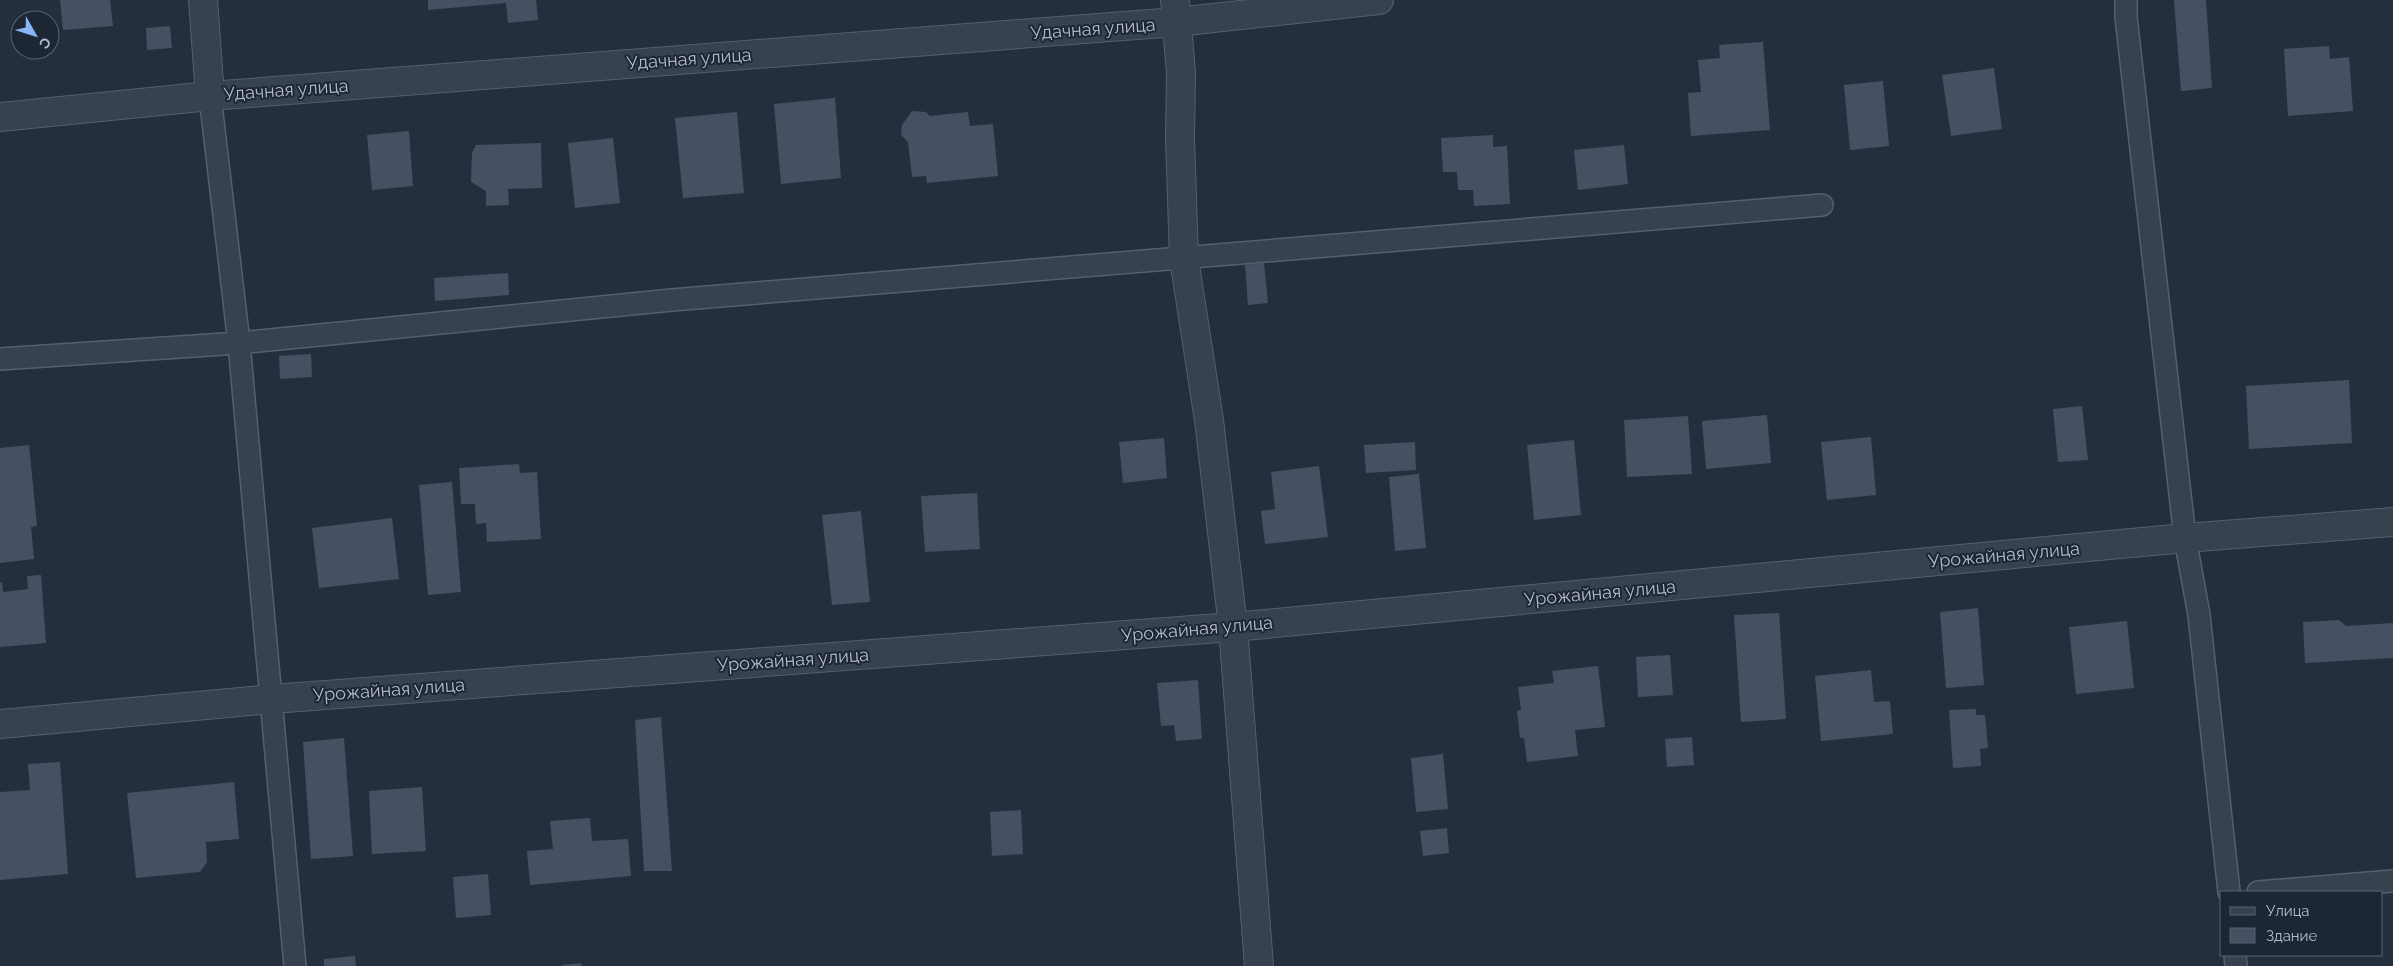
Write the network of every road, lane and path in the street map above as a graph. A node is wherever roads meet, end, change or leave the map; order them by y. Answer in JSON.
{"nodes":[{"id":1,"x":203,"y":0,"type":"edge"},
{"id":2,"x":1378,"y":0,"type":"edge"},
{"id":3,"x":2126,"y":0,"type":"edge"},
{"id":4,"x":1175,"y":11,"type":"edge"},
{"id":5,"x":210,"y":96,"type":"junction"},
{"id":6,"x":0,"y":117,"type":"edge"},
{"id":7,"x":1822,"y":205,"type":"dead end"},
{"id":8,"x":1184,"y":258,"type":"junction"},
{"id":9,"x":239,"y":343,"type":"junction"},
{"id":10,"x":0,"y":359,"type":"edge"},
{"id":11,"x":2393,"y":522,"type":"edge"},
{"id":12,"x":2185,"y":538,"type":"junction"},
{"id":13,"x":1233,"y":627,"type":"junction"},
{"id":14,"x":272,"y":699,"type":"junction"},
{"id":15,"x":0,"y":724,"type":"edge"},
{"id":16,"x":2393,"y":881,"type":"edge"},
{"id":17,"x":2229,"y":891,"type":"edge"},
{"id":18,"x":2270,"y":891,"type":"edge"},
{"id":19,"x":295,"y":966,"type":"edge"},
{"id":20,"x":1259,"y":966,"type":"edge"}],
"edges":[{"from":1,"to":5,"type":"street"},
{"from":2,"to":4,"type":"street","name":"Удачная улица"},
{"from":3,"to":12,"type":"lane"},
{"from":4,"to":5,"type":"street","name":"Удачная улица"},
{"from":4,"to":8,"type":"street"},
{"from":5,"to":6,"type":"street","name":"Удачная улица"},
{"from":5,"to":9,"type":"lane"},
{"from":7,"to":8,"type":"lane"},
{"from":8,"to":9,"type":"lane"},
{"from":8,"to":13,"type":"street"},
{"from":9,"to":10,"type":"lane"},
{"from":9,"to":14,"type":"lane"},
{"from":11,"to":12,"type":"street","name":"Урожайная улица"},
{"from":12,"to":13,"type":"street","name":"Урожайная улица"},
{"from":12,"to":17,"type":"lane"},
{"from":13,"to":14,"type":"street","name":"Урожайная улица"},
{"from":13,"to":20,"type":"street"},
{"from":14,"to":15,"type":"street","name":"Урожайная улица"},
{"from":14,"to":19,"type":"lane"},
{"from":16,"to":18,"type":"lane"}]}
